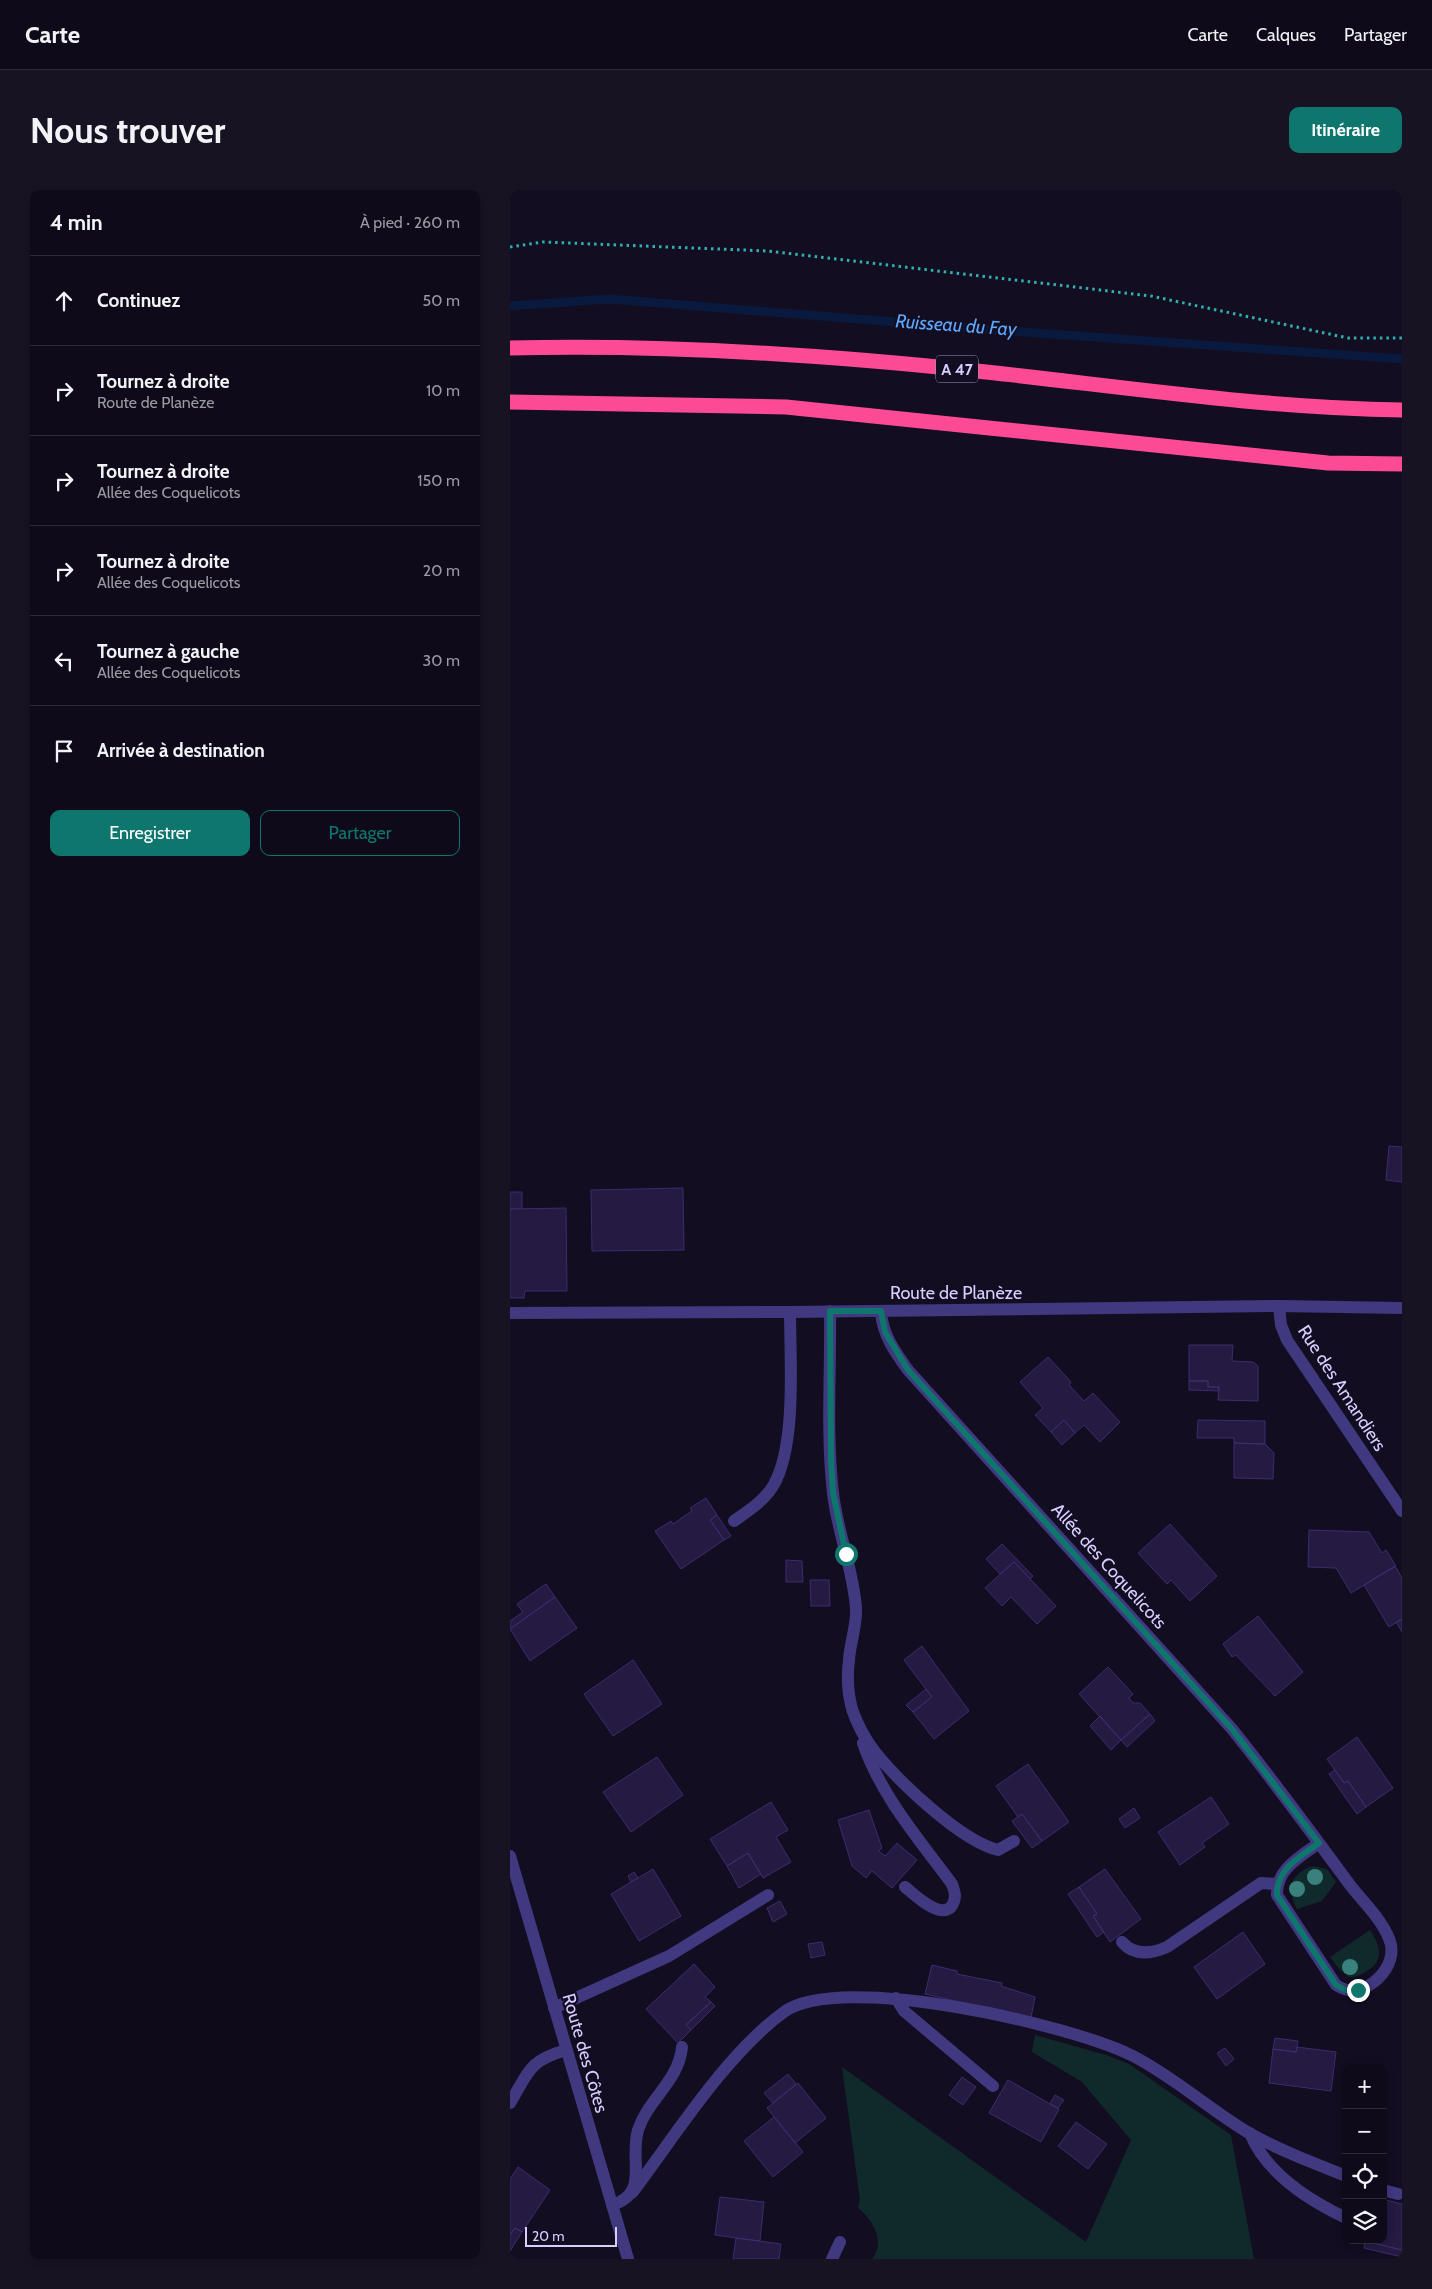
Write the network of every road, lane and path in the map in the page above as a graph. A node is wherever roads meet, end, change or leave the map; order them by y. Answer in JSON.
{"nodes":[{"id":1,"x":510,"y":247,"type":"edge"},
{"id":2,"x":1402,"y":338,"type":"edge"},
{"id":3,"x":510,"y":348,"type":"edge"},
{"id":4,"x":510,"y":402,"type":"edge"},
{"id":5,"x":1402,"y":410,"type":"edge"},
{"id":6,"x":1402,"y":464,"type":"edge"},
{"id":7,"x":1279,"y":1306,"type":"junction"},
{"id":8,"x":1402,"y":1308,"type":"edge"},
{"id":9,"x":830,"y":1311,"type":"junction"},
{"id":10,"x":881,"y":1311,"type":"junction"},
{"id":11,"x":510,"y":1312,"type":"edge"},
{"id":12,"x":790,"y":1312,"type":"junction"},
{"id":13,"x":1402,"y":1511,"type":"edge"},
{"id":14,"x":734,"y":1521,"type":"dead end"},
{"id":15,"x":860,"y":1729,"type":"junction"},
{"id":16,"x":1014,"y":1841,"type":"dead end"},
{"id":17,"x":1319,"y":1843,"type":"junction"},
{"id":18,"x":510,"y":1856,"type":"edge"},
{"id":19,"x":1277,"y":1884,"type":"junction"},
{"id":20,"x":905,"y":1887,"type":"dead end"},
{"id":21,"x":768,"y":1895,"type":"dead end"},
{"id":22,"x":1122,"y":1942,"type":"dead end"},
{"id":23,"x":896,"y":1998,"type":"junction"},
{"id":24,"x":554,"y":2008,"type":"junction"},
{"id":25,"x":682,"y":2047,"type":"dead end"},
{"id":26,"x":566,"y":2050,"type":"junction"},
{"id":27,"x":994,"y":2086,"type":"dead end"},
{"id":28,"x":510,"y":2103,"type":"edge"},
{"id":29,"x":1250,"y":2134,"type":"junction"},
{"id":30,"x":1342,"y":2174,"type":"edge"},
{"id":31,"x":1387,"y":2191,"type":"edge"},
{"id":32,"x":632,"y":2193,"type":"junction"},
{"id":33,"x":1398,"y":2194,"type":"dead end"},
{"id":34,"x":612,"y":2204,"type":"junction"},
{"id":35,"x":1342,"y":2216,"type":"edge"},
{"id":36,"x":840,"y":2242,"type":"dead end"},
{"id":37,"x":628,"y":2259,"type":"edge"},
{"id":38,"x":832,"y":2259,"type":"edge"}],
"edges":[{"from":1,"to":2,"type":"path"},
{"from":3,"to":5,"type":"highway","number":"A 47"},
{"from":4,"to":6,"type":"highway"},
{"from":7,"to":8,"type":"street","name":"Route de Planèze"},
{"from":7,"to":10,"type":"street","name":"Route de Planèze"},
{"from":7,"to":13,"type":"street","name":"Rue des Amandiers"},
{"from":9,"to":10,"type":"street","name":"Route de Planèze"},
{"from":9,"to":12,"type":"street","name":"Route de Planèze"},
{"from":9,"to":15,"type":"street"},
{"from":10,"to":17,"type":"street","name":"Allée des Coquelicots"},
{"from":11,"to":12,"type":"street","name":"Route de Planèze"},
{"from":12,"to":14,"type":"street"},
{"from":15,"to":16,"type":"street"},
{"from":15,"to":20,"type":"street"},
{"from":17,"to":19,"type":"street"},
{"from":17,"to":19,"type":"street","name":"Allée des Coquelicots"},
{"from":18,"to":24,"type":"street","name":"Route des Côtes"},
{"from":19,"to":22,"type":"street"},
{"from":21,"to":24,"type":"street"},
{"from":23,"to":27,"type":"street"},
{"from":23,"to":29,"type":"street"},
{"from":23,"to":32,"type":"street"},
{"from":24,"to":26,"type":"street","name":"Route des Côtes"},
{"from":25,"to":32,"type":"street"},
{"from":26,"to":28,"type":"street"},
{"from":26,"to":34,"type":"street","name":"Route des Côtes"},
{"from":29,"to":30,"type":"street"},
{"from":29,"to":35,"type":"street"},
{"from":31,"to":33,"type":"street"},
{"from":32,"to":34,"type":"street"},
{"from":34,"to":37,"type":"street","name":"Route des Côtes"},
{"from":36,"to":38,"type":"street"}]}
